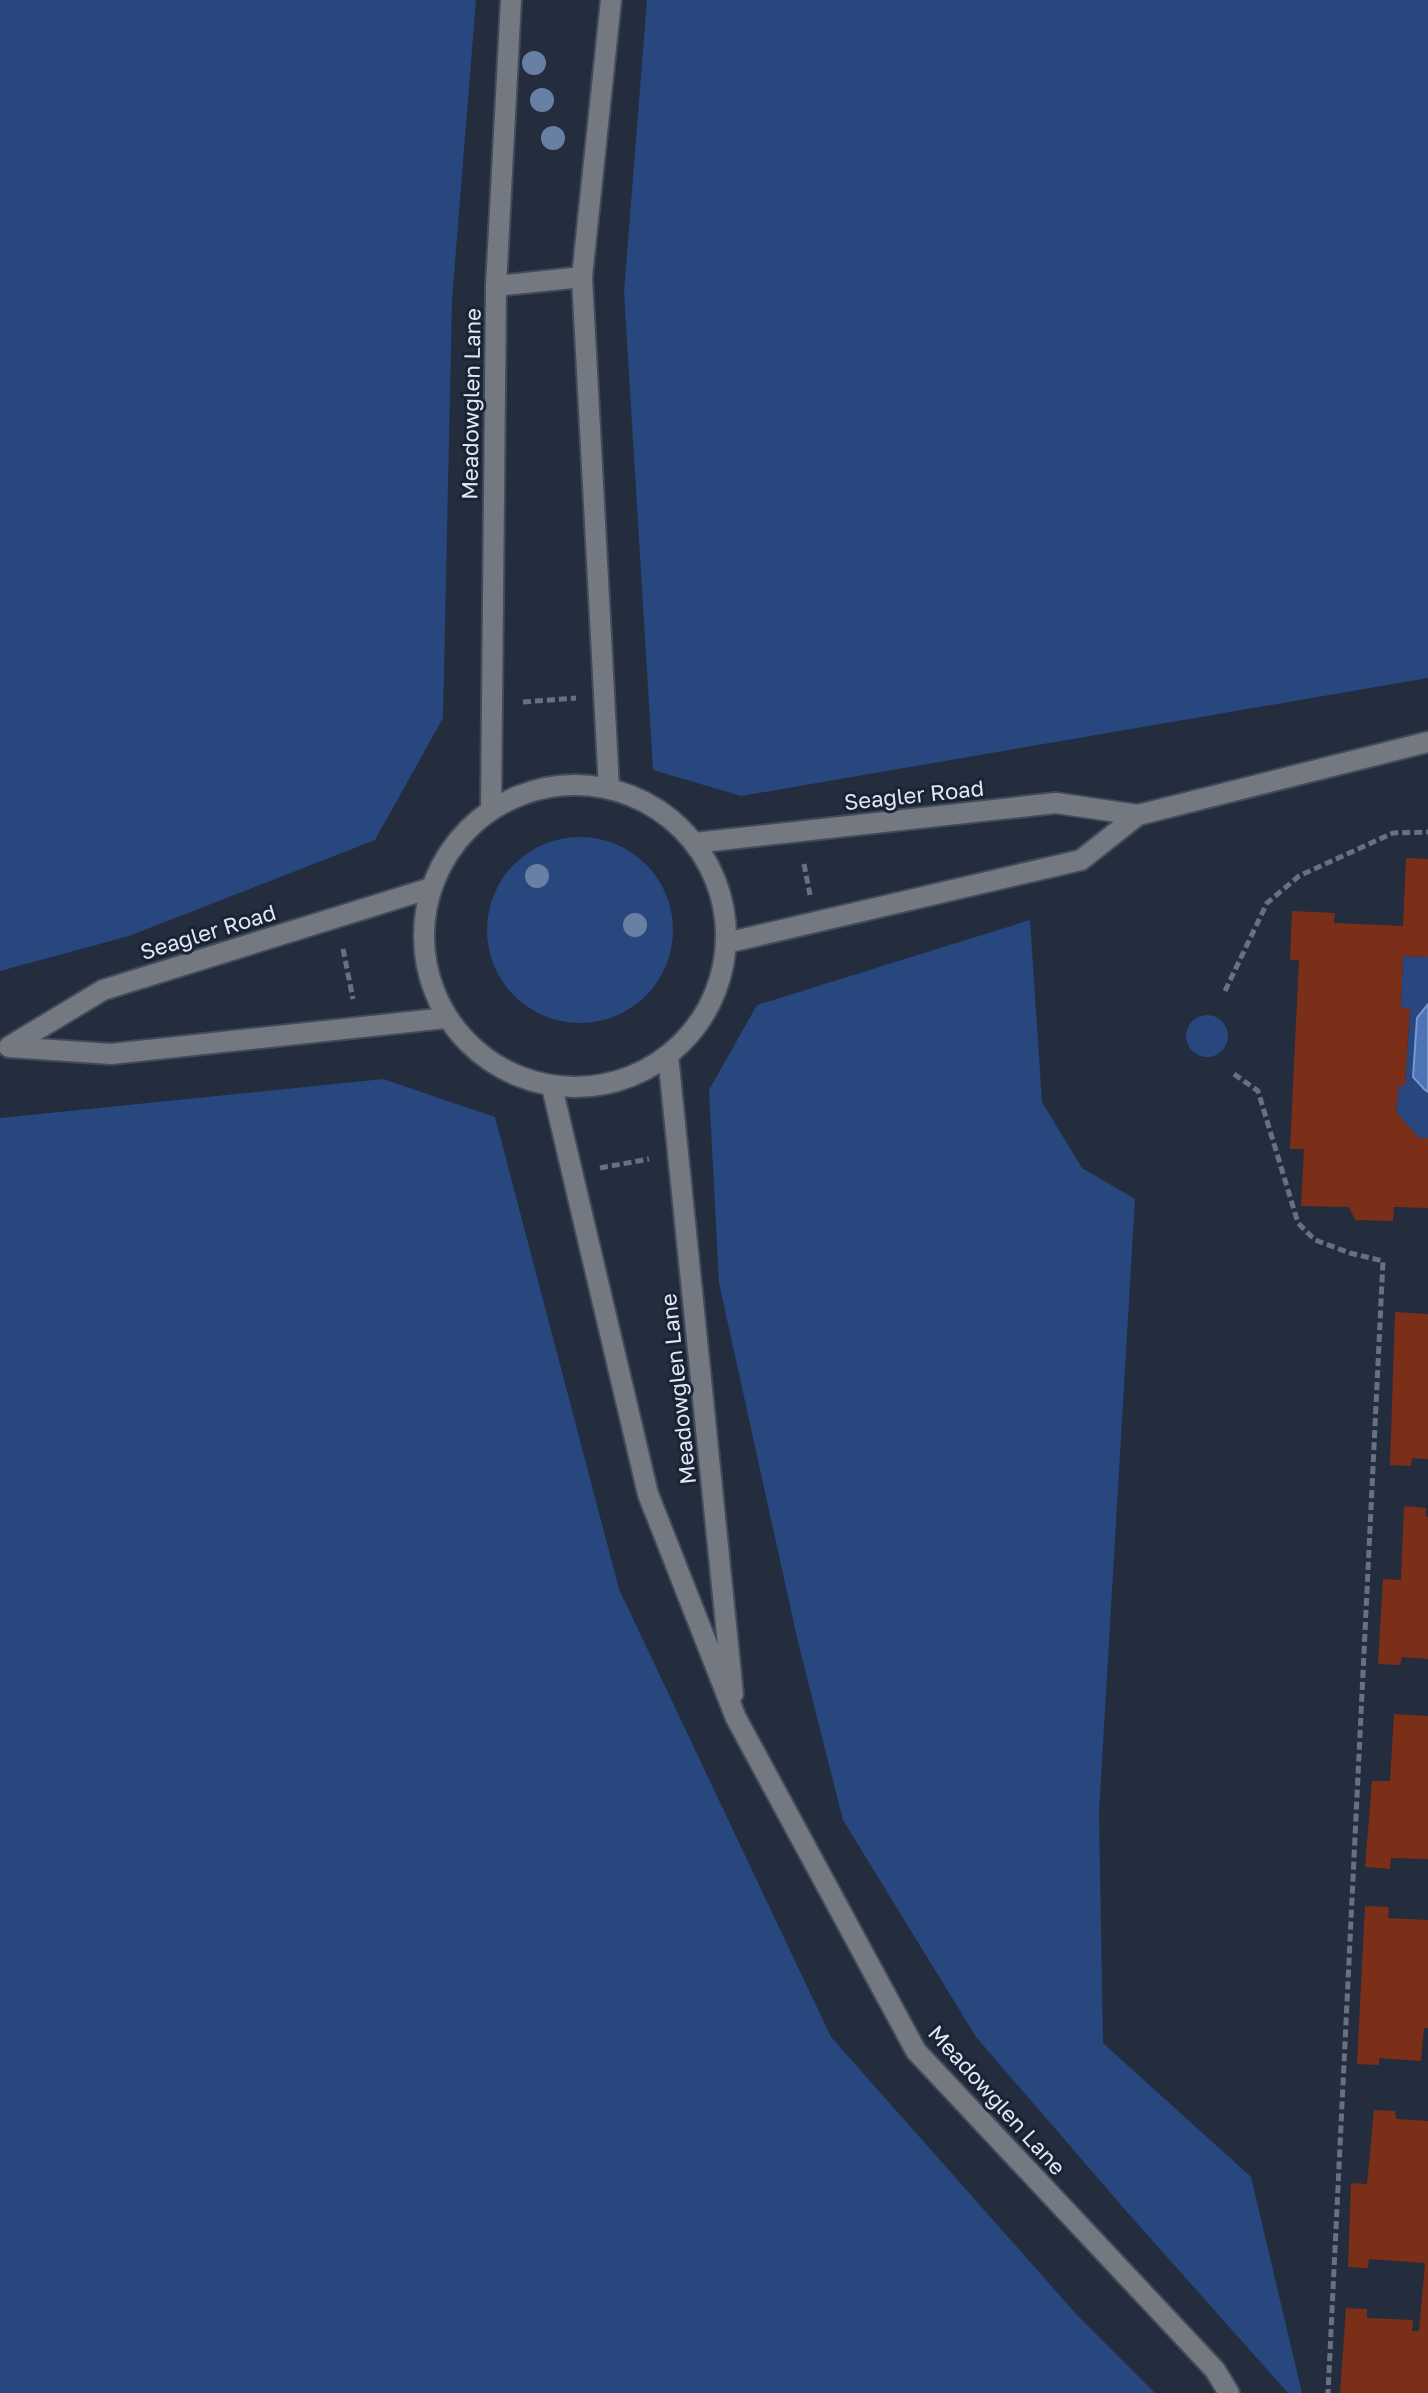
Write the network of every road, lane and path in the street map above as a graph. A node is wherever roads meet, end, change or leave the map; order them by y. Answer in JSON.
{"nodes":[{"id":1,"x":511,"y":0,"type":"edge"},
{"id":2,"x":611,"y":0,"type":"edge"},
{"id":3,"x":582,"y":277,"type":"junction"},
{"id":4,"x":496,"y":286,"type":"junction"},
{"id":5,"x":577,"y":698,"type":"dead end"},
{"id":6,"x":523,"y":702,"type":"dead end"},
{"id":7,"x":1428,"y":742,"type":"edge"},
{"id":8,"x":609,"y":788,"type":"junction"},
{"id":9,"x":491,"y":810,"type":"junction"},
{"id":10,"x":1138,"y":815,"type":"junction"},
{"id":11,"x":1428,"y":832,"type":"edge"},
{"id":12,"x":694,"y":843,"type":"junction"},
{"id":13,"x":804,"y":864,"type":"dead end"},
{"id":14,"x":431,"y":888,"type":"junction"},
{"id":15,"x":810,"y":895,"type":"dead end"},
{"id":16,"x":726,"y":943,"type":"junction"},
{"id":17,"x":343,"y":949,"type":"dead end"},
{"id":18,"x":1225,"y":991,"type":"dead end"},
{"id":19,"x":354,"y":1004,"type":"dead end"},
{"id":20,"x":446,"y":1018,"type":"junction"},
{"id":21,"x":5,"y":1047,"type":"edge"},
{"id":22,"x":668,"y":1055,"type":"junction"},
{"id":23,"x":1234,"y":1074,"type":"dead end"},
{"id":24,"x":552,"y":1087,"type":"junction"},
{"id":25,"x":650,"y":1158,"type":"dead end"},
{"id":26,"x":599,"y":1169,"type":"dead end"},
{"id":27,"x":736,"y":1718,"type":"junction"},
{"id":28,"x":1229,"y":2393,"type":"edge"},
{"id":29,"x":1328,"y":2393,"type":"edge"}],
"edges":[{"from":1,"to":4,"type":"street","name":"Meadowglen Lane"},
{"from":2,"to":3,"type":"street"},
{"from":3,"to":4,"type":"street"},
{"from":3,"to":8,"type":"street"},
{"from":4,"to":9,"type":"street","name":"Meadowglen Lane"},
{"from":5,"to":6,"type":"path"},
{"from":7,"to":10,"type":"street","name":"Seagler Road"},
{"from":8,"to":9,"type":"street"},
{"from":8,"to":12,"type":"street"},
{"from":9,"to":14,"type":"street"},
{"from":10,"to":12,"type":"street","name":"Seagler Road"},
{"from":10,"to":16,"type":"street","name":"Seagler Road"},
{"from":11,"to":18,"type":"path"},
{"from":12,"to":16,"type":"street"},
{"from":13,"to":15,"type":"path"},
{"from":14,"to":20,"type":"street"},
{"from":14,"to":21,"type":"street","name":"Seagler Road"},
{"from":16,"to":22,"type":"street"},
{"from":17,"to":19,"type":"path"},
{"from":20,"to":21,"type":"street","name":"Seagler Road"},
{"from":20,"to":24,"type":"street"},
{"from":22,"to":24,"type":"street"},
{"from":22,"to":27,"type":"street","name":"Meadowglen Lane"},
{"from":23,"to":29,"type":"path"},
{"from":24,"to":27,"type":"street","name":"Meadowglen Lane"},
{"from":25,"to":26,"type":"path"},
{"from":27,"to":28,"type":"street","name":"Meadowglen Lane"}]}
